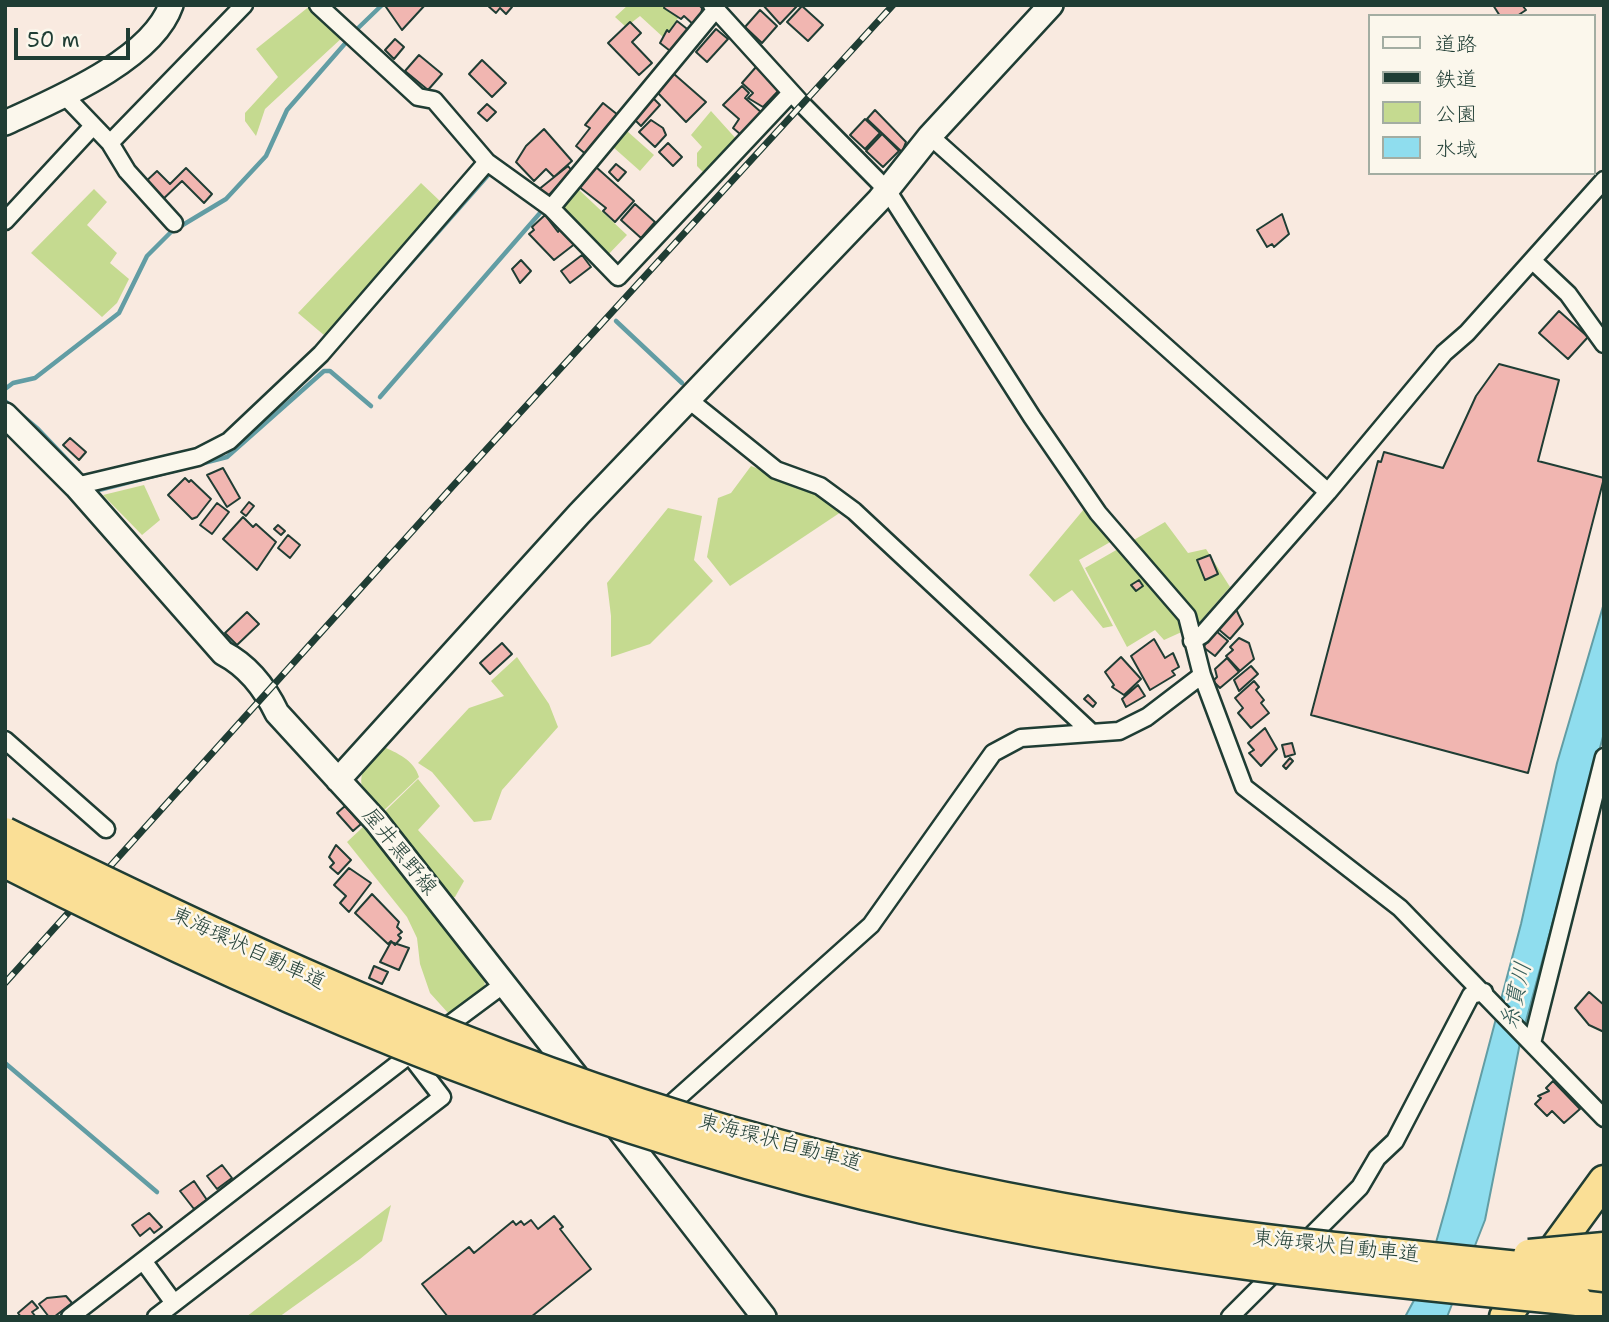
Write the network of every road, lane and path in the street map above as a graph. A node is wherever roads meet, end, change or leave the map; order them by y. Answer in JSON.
{"nodes":[{"id":1,"x":171,"y":5,"type":"edge"},
{"id":2,"x":244,"y":5,"type":"edge"},
{"id":3,"x":318,"y":5,"type":"edge"},
{"id":4,"x":1051,"y":5,"type":"edge"},
{"id":5,"x":714,"y":7,"type":"edge"},
{"id":6,"x":791,"y":93,"type":"junction"},
{"id":7,"x":64,"y":95,"type":"junction"},
{"id":8,"x":5,"y":123,"type":"edge"},
{"id":9,"x":93,"y":127,"type":"junction"},
{"id":10,"x":930,"y":136,"type":"junction"},
{"id":11,"x":110,"y":143,"type":"junction"},
{"id":12,"x":487,"y":162,"type":"junction"},
{"id":13,"x":1604,"y":180,"type":"edge"},
{"id":14,"x":887,"y":190,"type":"junction"},
{"id":15,"x":551,"y":208,"type":"junction"},
{"id":16,"x":5,"y":221,"type":"edge"},
{"id":17,"x":174,"y":223,"type":"dead end"},
{"id":18,"x":1533,"y":261,"type":"junction"},
{"id":19,"x":1604,"y":344,"type":"edge"},
{"id":20,"x":689,"y":400,"type":"junction"},
{"id":21,"x":9,"y":424,"type":"edge"},
{"id":22,"x":76,"y":486,"type":"junction"},
{"id":23,"x":1328,"y":492,"type":"junction"},
{"id":24,"x":1192,"y":641,"type":"junction"},
{"id":25,"x":1202,"y":675,"type":"junction"},
{"id":26,"x":1092,"y":733,"type":"junction"},
{"id":27,"x":5,"y":740,"type":"edge"},
{"id":28,"x":1604,"y":757,"type":"edge"},
{"id":29,"x":338,"y":780,"type":"junction"},
{"id":30,"x":106,"y":829,"type":"dead end"},
{"id":31,"x":5,"y":833,"type":"edge"},
{"id":32,"x":5,"y":862,"type":"edge"},
{"id":33,"x":504,"y":984,"type":"junction"},
{"id":34,"x":1487,"y":996,"type":"junction"},
{"id":35,"x":1529,"y":1039,"type":"junction"},
{"id":36,"x":410,"y":1054,"type":"junction"},
{"id":37,"x":1604,"y":1118,"type":"edge"},
{"id":38,"x":628,"y":1143,"type":"junction"},
{"id":39,"x":1604,"y":1181,"type":"edge"},
{"id":40,"x":1604,"y":1248,"type":"edge"},
{"id":41,"x":1469,"y":1261,"type":"junction"},
{"id":42,"x":144,"y":1262,"type":"junction"},
{"id":43,"x":1604,"y":1276,"type":"edge"},
{"id":44,"x":1398,"y":1282,"type":"junction"},
{"id":45,"x":1591,"y":1301,"type":"edge"},
{"id":46,"x":174,"y":1303,"type":"junction"},
{"id":47,"x":70,"y":1317,"type":"edge"},
{"id":48,"x":156,"y":1317,"type":"edge"},
{"id":49,"x":764,"y":1317,"type":"edge"},
{"id":50,"x":1230,"y":1317,"type":"edge"},
{"id":51,"x":1505,"y":1317,"type":"edge"},
{"id":52,"x":1550,"y":1317,"type":"edge"}],
"edges":[{"from":1,"to":7,"type":"main road"},
{"from":2,"to":11,"type":"street"},
{"from":3,"to":12,"type":"street"},
{"from":4,"to":10,"type":"main road"},
{"from":5,"to":6,"type":"street"},
{"from":5,"to":15,"type":"street"},
{"from":6,"to":14,"type":"street"},
{"from":6,"to":15,"type":"street"},
{"from":7,"to":8,"type":"main road"},
{"from":7,"to":9,"type":"street"},
{"from":9,"to":11,"type":"street"},
{"from":9,"to":16,"type":"street"},
{"from":10,"to":14,"type":"main road"},
{"from":10,"to":23,"type":"street"},
{"from":11,"to":17,"type":"street"},
{"from":12,"to":15,"type":"street"},
{"from":12,"to":22,"type":"street"},
{"from":13,"to":18,"type":"street"},
{"from":14,"to":20,"type":"main road"},
{"from":14,"to":24,"type":"street"},
{"from":18,"to":19,"type":"street"},
{"from":18,"to":23,"type":"street"},
{"from":20,"to":26,"type":"street"},
{"from":20,"to":29,"type":"main road"},
{"from":21,"to":22,"type":"main road","name":"屋井黒野線"},
{"from":22,"to":29,"type":"main road","name":"屋井黒野線"},
{"from":23,"to":24,"type":"street"},
{"from":24,"to":25,"type":"street"},
{"from":25,"to":26,"type":"street"},
{"from":25,"to":34,"type":"street"},
{"from":26,"to":38,"type":"street"},
{"from":27,"to":30,"type":"street"},
{"from":28,"to":35,"type":"street"},
{"from":29,"to":33,"type":"main road","name":"屋井黒野線"},
{"from":31,"to":41,"type":"highway","name":"東海環状自動車道","bridge":true},
{"from":32,"to":44,"type":"highway","name":"東海環状自動車道","bridge":true},
{"from":33,"to":36,"type":"street"},
{"from":33,"to":38,"type":"main road","name":"屋井黒野線"},
{"from":34,"to":35,"type":"street"},
{"from":34,"to":50,"type":"street"},
{"from":35,"to":37,"type":"street"},
{"from":36,"to":42,"type":"street"},
{"from":36,"to":46,"type":"street"},
{"from":38,"to":49,"type":"main road","name":"屋井黒野線"},
{"from":39,"to":51,"type":"highway"},
{"from":40,"to":41,"type":"highway","bridge":true},
{"from":41,"to":43,"type":"highway","name":"東海環状自動車道","bridge":true},
{"from":42,"to":46,"type":"street"},
{"from":42,"to":47,"type":"street"},
{"from":44,"to":45,"type":"highway","name":"東海環状自動車道","bridge":true},
{"from":44,"to":52,"type":"highway","bridge":true},
{"from":46,"to":48,"type":"street"}]}
